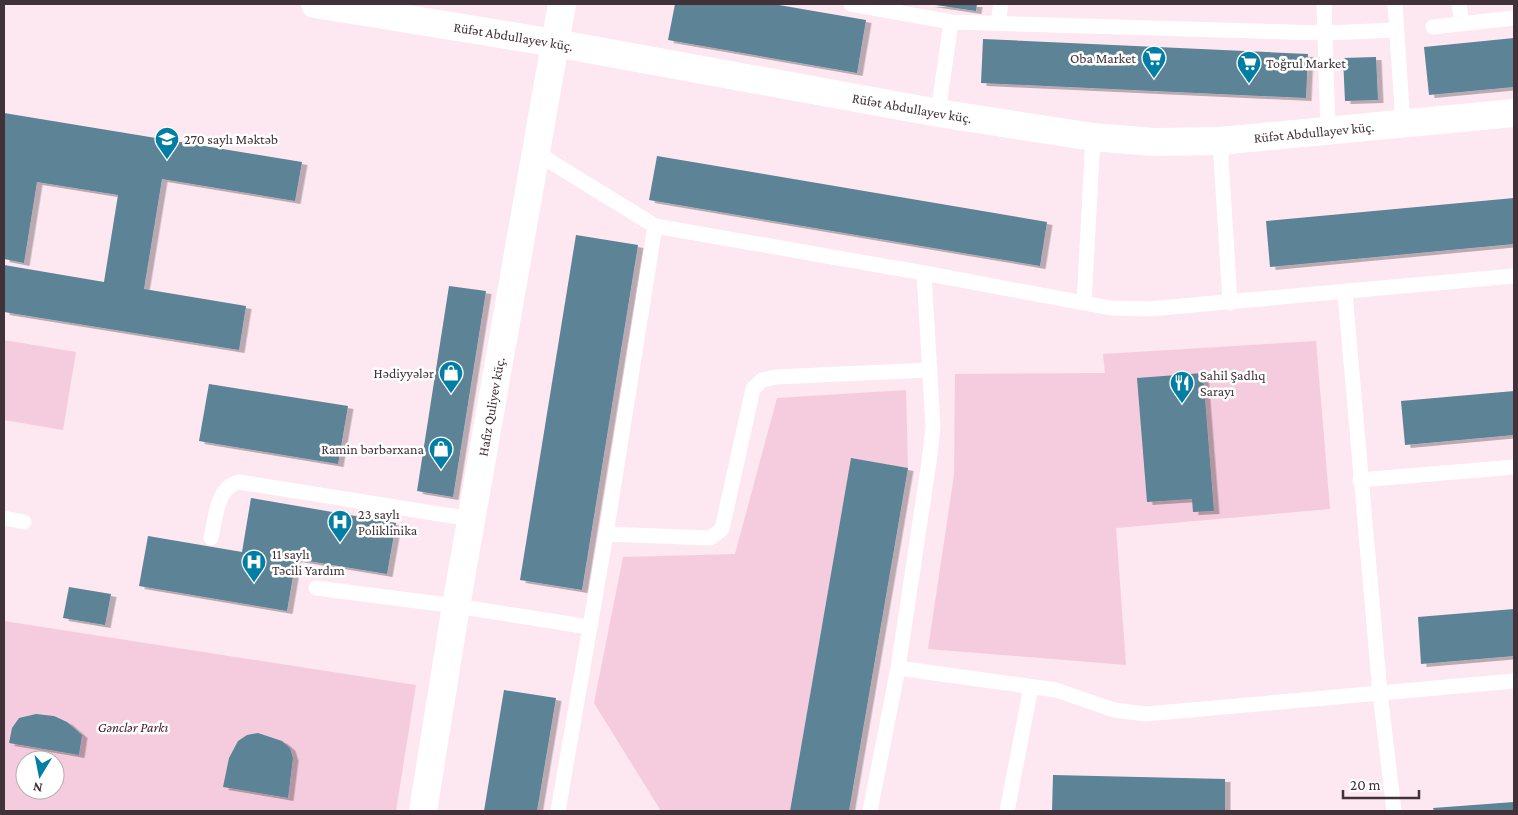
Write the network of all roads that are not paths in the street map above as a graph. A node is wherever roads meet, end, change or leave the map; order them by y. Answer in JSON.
{"nodes":[{"id":1,"x":315,"y":4,"type":"edge"},
{"id":2,"x":562,"y":4,"type":"edge"},
{"id":3,"x":851,"y":4,"type":"edge"},
{"id":4,"x":1001,"y":4,"type":"edge"},
{"id":5,"x":1324,"y":4,"type":"edge"},
{"id":6,"x":1395,"y":4,"type":"edge"},
{"id":7,"x":1459,"y":4,"type":"edge"},
{"id":8,"x":1514,"y":18,"type":"edge"},
{"id":9,"x":951,"y":22,"type":"junction"},
{"id":10,"x":998,"y":23,"type":"junction"},
{"id":11,"x":1462,"y":24,"type":"junction"},
{"id":12,"x":1433,"y":27,"type":"dead end"},
{"id":13,"x":1397,"y":30,"type":"junction"},
{"id":14,"x":1324,"y":33,"type":"junction"},
{"id":15,"x":555,"y":44,"type":"junction"},
{"id":16,"x":938,"y":113,"type":"junction"},
{"id":17,"x":1514,"y":113,"type":"edge"},
{"id":18,"x":1403,"y":124,"type":"junction"},
{"id":19,"x":1328,"y":131,"type":"junction"},
{"id":20,"x":1093,"y":137,"type":"junction"},
{"id":21,"x":1220,"y":141,"type":"junction"},
{"id":22,"x":535,"y":152,"type":"junction"},
{"id":23,"x":655,"y":226,"type":"junction"},
{"id":24,"x":924,"y":272,"type":"junction"},
{"id":25,"x":1514,"y":276,"type":"edge"},
{"id":26,"x":1345,"y":292,"type":"junction"},
{"id":27,"x":1084,"y":303,"type":"junction"},
{"id":28,"x":1230,"y":303,"type":"junction"},
{"id":29,"x":930,"y":370,"type":"junction"},
{"id":30,"x":1514,"y":467,"type":"edge"},
{"id":31,"x":1360,"y":480,"type":"junction"},
{"id":32,"x":4,"y":518,"type":"edge"},
{"id":33,"x":471,"y":519,"type":"junction"},
{"id":34,"x":24,"y":522,"type":"dead end"},
{"id":35,"x":606,"y":534,"type":"junction"},
{"id":36,"x":211,"y":538,"type":"dead end"},
{"id":37,"x":316,"y":588,"type":"dead end"},
{"id":38,"x":456,"y":606,"type":"junction"},
{"id":39,"x":589,"y":627,"type":"junction"},
{"id":40,"x":898,"y":668,"type":"junction"},
{"id":41,"x":1514,"y":681,"type":"edge"},
{"id":42,"x":1031,"y":687,"type":"junction"},
{"id":43,"x":1380,"y":693,"type":"junction"},
{"id":44,"x":422,"y":811,"type":"edge"},
{"id":45,"x":558,"y":811,"type":"edge"},
{"id":46,"x":870,"y":811,"type":"edge"},
{"id":47,"x":1007,"y":811,"type":"edge"},
{"id":48,"x":1394,"y":811,"type":"edge"}],
"edges":[{"from":1,"to":15,"type":"street","name":"Rüfət Abdullayev küç."},
{"from":2,"to":15,"type":"street","name":"Hafiz Quliyev küç."},
{"from":3,"to":9,"type":"lane"},
{"from":4,"to":10,"type":"lane"},
{"from":5,"to":14,"type":"lane"},
{"from":6,"to":13,"type":"lane"},
{"from":7,"to":11,"type":"lane"},
{"from":8,"to":11,"type":"lane"},
{"from":9,"to":10,"type":"lane"},
{"from":9,"to":16,"type":"lane"},
{"from":10,"to":14,"type":"lane"},
{"from":11,"to":12,"type":"lane"},
{"from":13,"to":14,"type":"lane"},
{"from":13,"to":18,"type":"lane"},
{"from":14,"to":19,"type":"lane"},
{"from":15,"to":16,"type":"street","name":"Rüfət Abdullayev küç."},
{"from":15,"to":22,"type":"street","name":"Hafiz Quliyev küç."},
{"from":16,"to":20,"type":"street","name":"Rüfət Abdullayev küç."},
{"from":17,"to":18,"type":"street","name":"Rüfət Abdullayev küç."},
{"from":18,"to":19,"type":"street","name":"Rüfət Abdullayev küç."},
{"from":19,"to":21,"type":"street","name":"Rüfət Abdullayev küç."},
{"from":20,"to":21,"type":"street","name":"Rüfət Abdullayev küç."},
{"from":20,"to":27,"type":"lane"},
{"from":21,"to":28,"type":"lane"},
{"from":22,"to":23,"type":"lane"},
{"from":22,"to":33,"type":"street","name":"Hafiz Quliyev küç."},
{"from":23,"to":24,"type":"lane"},
{"from":23,"to":35,"type":"lane"},
{"from":24,"to":27,"type":"lane"},
{"from":24,"to":29,"type":"lane"},
{"from":25,"to":26,"type":"lane"},
{"from":26,"to":28,"type":"lane"},
{"from":26,"to":31,"type":"lane"},
{"from":27,"to":28,"type":"lane"},
{"from":29,"to":35,"type":"lane"},
{"from":29,"to":40,"type":"lane"},
{"from":30,"to":31,"type":"lane"},
{"from":31,"to":43,"type":"lane"},
{"from":32,"to":34,"type":"lane"},
{"from":33,"to":36,"type":"lane"},
{"from":33,"to":38,"type":"street","name":"Hafiz Quliyev küç."},
{"from":35,"to":39,"type":"lane"},
{"from":37,"to":38,"type":"lane"},
{"from":38,"to":39,"type":"lane"},
{"from":38,"to":44,"type":"street","name":"Hafiz Quliyev küç."},
{"from":39,"to":45,"type":"lane"},
{"from":40,"to":42,"type":"lane"},
{"from":40,"to":46,"type":"lane"},
{"from":41,"to":43,"type":"lane"},
{"from":42,"to":43,"type":"lane"},
{"from":42,"to":47,"type":"lane"},
{"from":43,"to":48,"type":"lane"}]}
